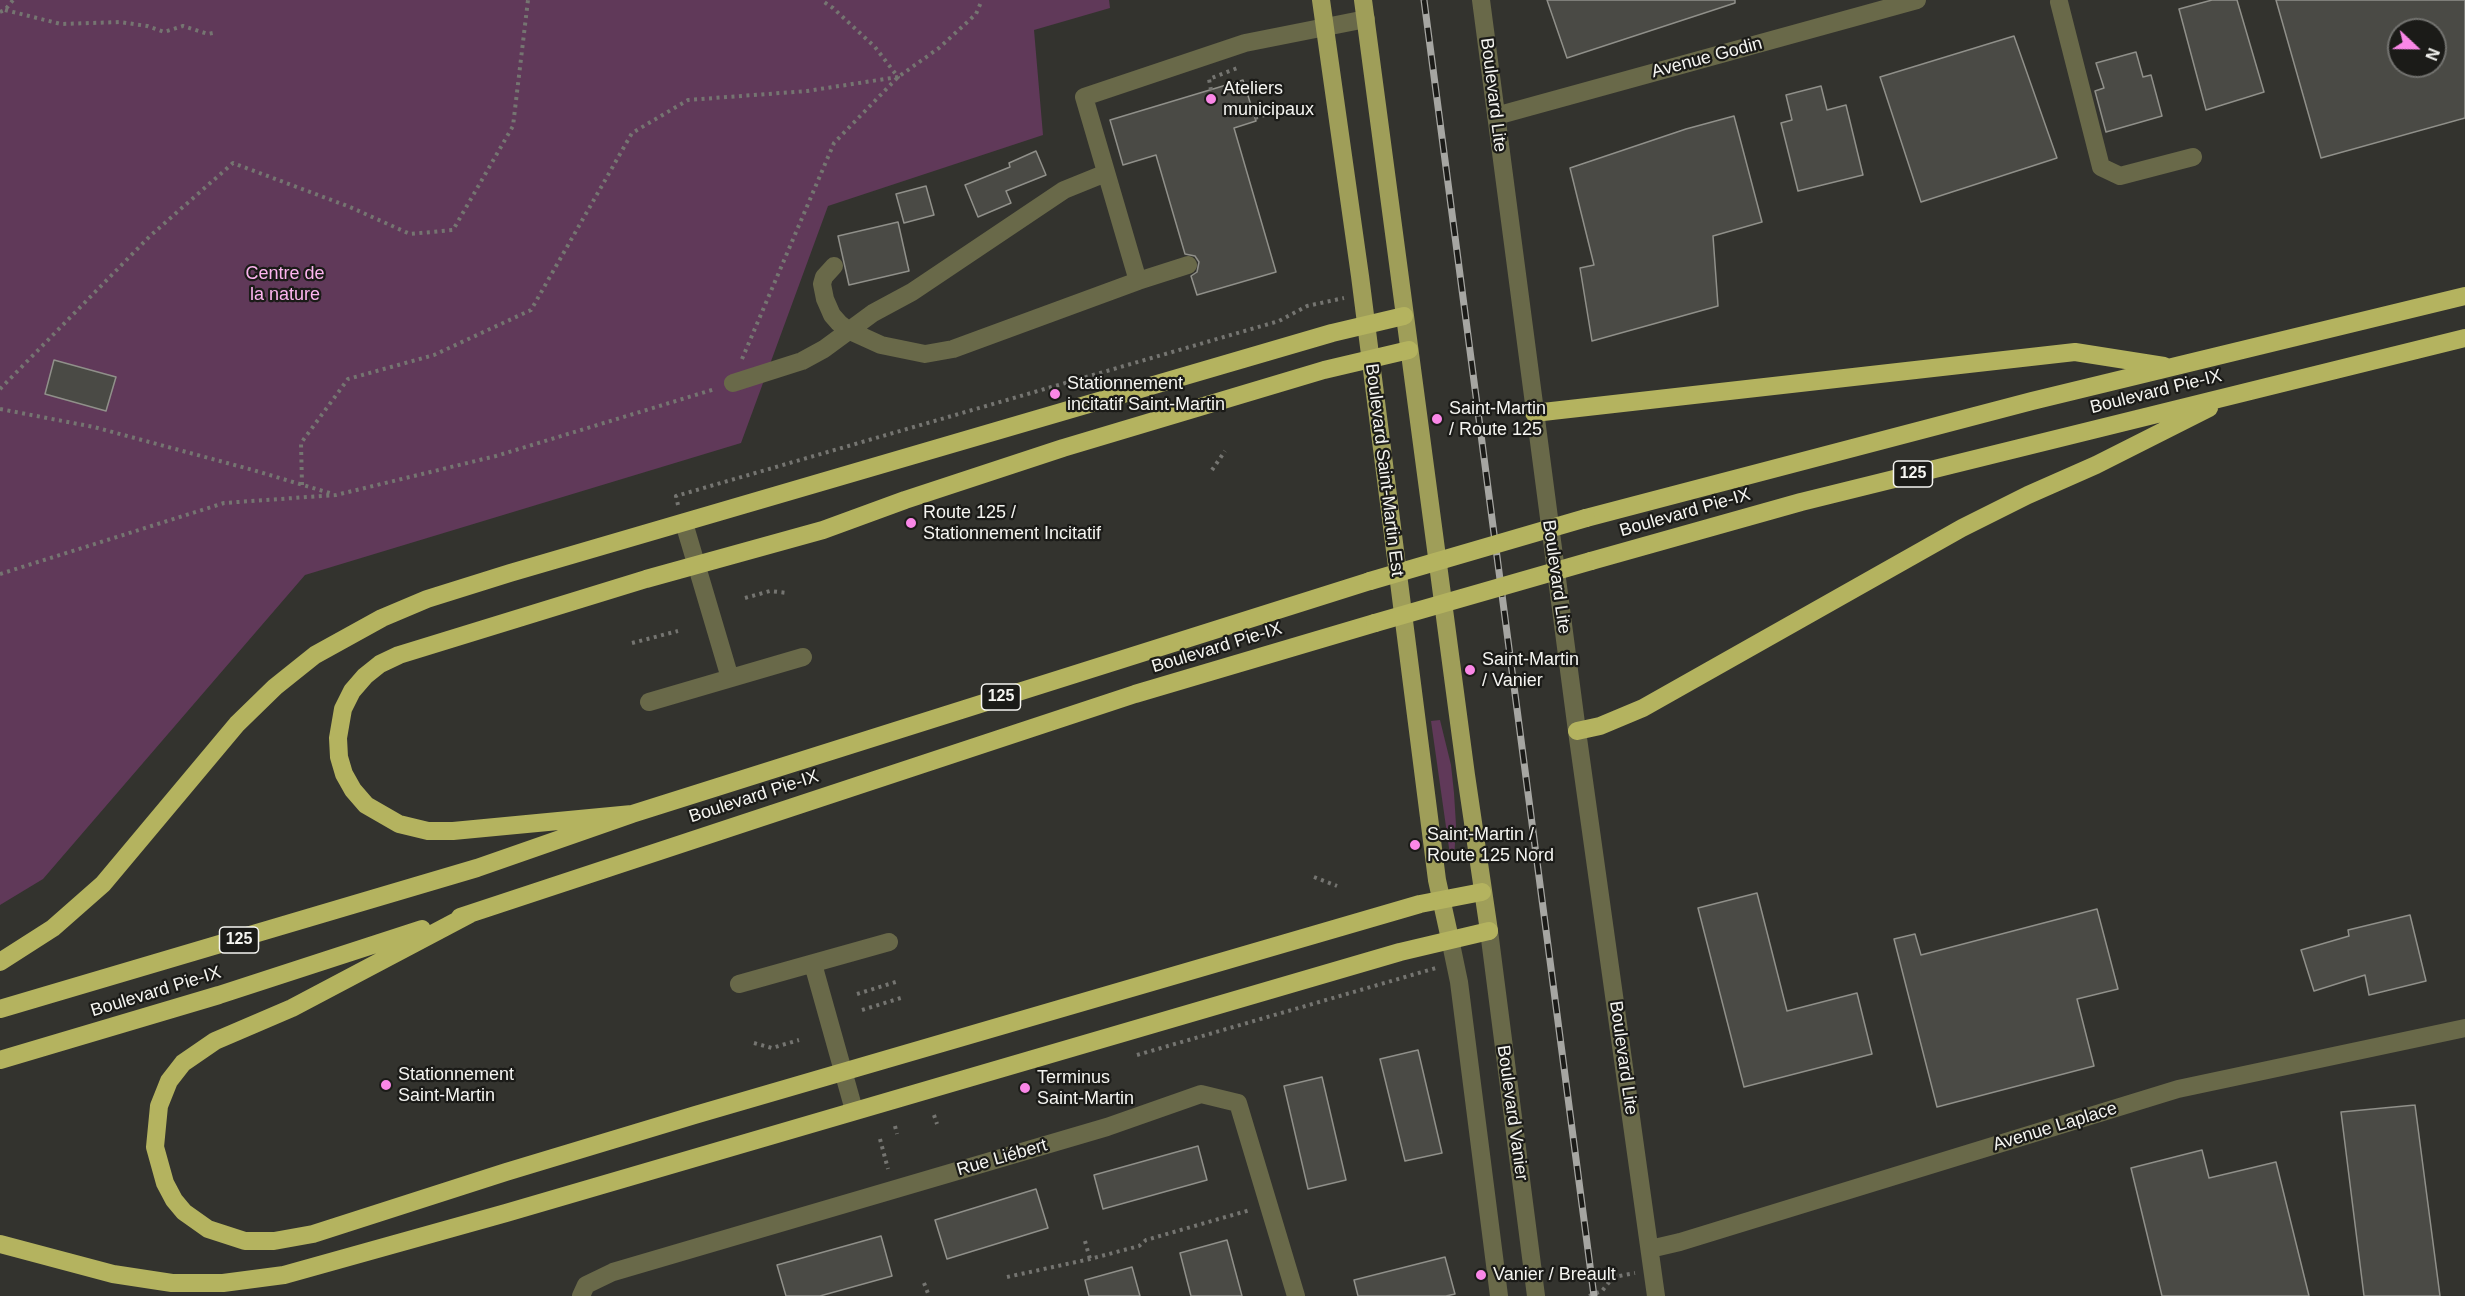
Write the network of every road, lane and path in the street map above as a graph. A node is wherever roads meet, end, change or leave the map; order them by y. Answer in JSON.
{"nodes":[{"id":1,"x":13,"y":0,"type":"edge"},
{"id":2,"x":528,"y":0,"type":"edge"},
{"id":3,"x":821,"y":0,"type":"edge"},
{"id":4,"x":982,"y":0,"type":"edge"},
{"id":5,"x":1321,"y":0,"type":"edge"},
{"id":6,"x":1363,"y":0,"type":"edge"},
{"id":7,"x":1481,"y":0,"type":"edge"},
{"id":8,"x":1917,"y":0,"type":"edge"},
{"id":9,"x":2059,"y":2,"type":"dead end"},
{"id":10,"x":2,"y":11,"type":"edge"},
{"id":11,"x":1366,"y":19,"type":"junction"},
{"id":12,"x":1325,"y":27,"type":"junction"},
{"id":13,"x":213,"y":33,"type":"dead end"},
{"id":14,"x":1242,"y":65,"type":"dead end"},
{"id":15,"x":898,"y":76,"type":"junction"},
{"id":16,"x":1211,"y":90,"type":"dead end"},
{"id":17,"x":1278,"y":111,"type":"dead end"},
{"id":18,"x":1496,"y":116,"type":"junction"},
{"id":19,"x":1255,"y":118,"type":"dead end"},
{"id":20,"x":2193,"y":157,"type":"dead end"},
{"id":21,"x":1106,"y":173,"type":"junction"},
{"id":22,"x":1188,"y":265,"type":"dead end"},
{"id":23,"x":834,"y":266,"type":"dead end"},
{"id":24,"x":1138,"y":281,"type":"junction"},
{"id":25,"x":2465,"y":296,"type":"edge"},
{"id":26,"x":1331,"y":300,"type":"dead end"},
{"id":27,"x":1404,"y":316,"type":"junction"},
{"id":28,"x":1365,"y":324,"type":"junction"},
{"id":29,"x":848,"y":330,"type":"junction"},
{"id":30,"x":2465,"y":338,"type":"edge"},
{"id":31,"x":1409,"y":350,"type":"junction"},
{"id":32,"x":1370,"y":359,"type":"junction"},
{"id":33,"x":2171,"y":368,"type":"junction"},
{"id":34,"x":733,"y":383,"type":"junction"},
{"id":35,"x":0,"y":389,"type":"edge"},
{"id":36,"x":2237,"y":394,"type":"junction"},
{"id":37,"x":0,"y":409,"type":"edge"},
{"id":38,"x":1534,"y":413,"type":"junction"},
{"id":39,"x":1225,"y":451,"type":"dead end"},
{"id":40,"x":1212,"y":470,"type":"dead end"},
{"id":41,"x":302,"y":485,"type":"junction"},
{"id":42,"x":336,"y":495,"type":"junction"},
{"id":43,"x":678,"y":503,"type":"dead end"},
{"id":44,"x":684,"y":523,"type":"junction"},
{"id":45,"x":696,"y":565,"type":"junction"},
{"id":46,"x":0,"y":574,"type":"edge"},
{"id":47,"x":787,"y":593,"type":"dead end"},
{"id":48,"x":745,"y":598,"type":"dead end"},
{"id":49,"x":678,"y":631,"type":"dead end"},
{"id":50,"x":632,"y":643,"type":"dead end"},
{"id":51,"x":803,"y":657,"type":"dead end"},
{"id":52,"x":730,"y":678,"type":"junction"},
{"id":53,"x":649,"y":702,"type":"dead end"},
{"id":54,"x":1577,"y":731,"type":"junction"},
{"id":55,"x":632,"y":814,"type":"junction"},
{"id":56,"x":1314,"y":877,"type":"dead end"},
{"id":57,"x":1337,"y":886,"type":"dead end"},
{"id":58,"x":1482,"y":892,"type":"junction"},
{"id":59,"x":1441,"y":899,"type":"junction"},
{"id":60,"x":470,"y":914,"type":"junction"},
{"id":61,"x":1489,"y":931,"type":"junction"},
{"id":62,"x":1450,"y":939,"type":"junction"},
{"id":63,"x":889,"y":942,"type":"dead end"},
{"id":64,"x":0,"y":962,"type":"edge"},
{"id":65,"x":813,"y":964,"type":"junction"},
{"id":66,"x":1410,"y":975,"type":"dead end"},
{"id":67,"x":899,"y":981,"type":"dead end"},
{"id":68,"x":739,"y":984,"type":"dead end"},
{"id":69,"x":857,"y":993,"type":"dead end"},
{"id":70,"x":903,"y":997,"type":"dead end"},
{"id":71,"x":0,"y":1009,"type":"edge"},
{"id":72,"x":862,"y":1010,"type":"dead end"},
{"id":73,"x":2465,"y":1028,"type":"edge"},
{"id":74,"x":799,"y":1040,"type":"dead end"},
{"id":75,"x":754,"y":1043,"type":"dead end"},
{"id":76,"x":1137,"y":1055,"type":"dead end"},
{"id":77,"x":0,"y":1060,"type":"edge"},
{"id":78,"x":844,"y":1072,"type":"junction"},
{"id":79,"x":854,"y":1110,"type":"junction"},
{"id":80,"x":934,"y":1115,"type":"dead end"},
{"id":81,"x":937,"y":1124,"type":"dead end"},
{"id":82,"x":895,"y":1126,"type":"dead end"},
{"id":83,"x":897,"y":1134,"type":"dead end"},
{"id":84,"x":880,"y":1139,"type":"dead end"},
{"id":85,"x":888,"y":1168,"type":"dead end"},
{"id":86,"x":1268,"y":1205,"type":"junction"},
{"id":87,"x":1085,"y":1241,"type":"dead end"},
{"id":88,"x":0,"y":1244,"type":"edge"},
{"id":89,"x":1650,"y":1249,"type":"junction"},
{"id":90,"x":1090,"y":1259,"type":"junction"},
{"id":91,"x":1626,"y":1273,"type":"dead end"},
{"id":92,"x":1007,"y":1277,"type":"dead end"},
{"id":93,"x":924,"y":1284,"type":"dead end"},
{"id":94,"x":581,"y":1296,"type":"edge"},
{"id":95,"x":929,"y":1296,"type":"edge"},
{"id":96,"x":1296,"y":1296,"type":"edge"},
{"id":97,"x":1499,"y":1296,"type":"edge"},
{"id":98,"x":1536,"y":1296,"type":"edge"},
{"id":99,"x":1589,"y":1296,"type":"edge"},
{"id":100,"x":1656,"y":1296,"type":"edge"}],
"edges":[{"from":1,"to":10,"type":"path"},
{"from":2,"to":35,"type":"path"},
{"from":3,"to":15,"type":"path"},
{"from":4,"to":15,"type":"path"},
{"from":5,"to":12,"type":"main road","name":"Boulevard Saint-Martin Est"},
{"from":6,"to":11,"type":"main road"},
{"from":7,"to":18,"type":"street","name":"Boulevard Lite"},
{"from":8,"to":18,"type":"street","name":"Avenue Godin"},
{"from":9,"to":20,"type":"street"},
{"from":10,"to":13,"type":"path"},
{"from":11,"to":12,"type":"street"},
{"from":11,"to":27,"type":"main road"},
{"from":12,"to":21,"type":"street"},
{"from":12,"to":28,"type":"main road","name":"Boulevard Saint-Martin Est"},
{"from":14,"to":16,"type":"path"},
{"from":15,"to":34,"type":"path"},
{"from":15,"to":41,"type":"path"},
{"from":17,"to":19,"type":"path"},
{"from":18,"to":38,"type":"street","name":"Boulevard Lite"},
{"from":21,"to":24,"type":"street"},
{"from":21,"to":29,"type":"street"},
{"from":22,"to":24,"type":"street"},
{"from":23,"to":29,"type":"street"},
{"from":24,"to":29,"type":"street"},
{"from":25,"to":33,"type":"highway","name":"Boulevard Pie-IX","number":"125"},
{"from":26,"to":43,"type":"path"},
{"from":27,"to":28,"type":"highway"},
{"from":27,"to":31,"type":"main road"},
{"from":28,"to":32,"type":"main road","name":"Boulevard Saint-Martin Est"},
{"from":28,"to":44,"type":"highway"},
{"from":29,"to":34,"type":"street"},
{"from":30,"to":36,"type":"highway","name":"Boulevard Pie-IX","number":"125"},
{"from":31,"to":32,"type":"highway"},
{"from":31,"to":58,"type":"main road"},
{"from":32,"to":45,"type":"highway"},
{"from":32,"to":59,"type":"main road","name":"Boulevard Saint-Martin Est"},
{"from":33,"to":38,"type":"highway"},
{"from":33,"to":55,"type":"highway","name":"Boulevard Pie-IX","number":"125","bridge":true},
{"from":34,"to":42,"type":"path"},
{"from":36,"to":54,"type":"highway"},
{"from":36,"to":60,"type":"highway","name":"Boulevard Pie-IX","number":"125","bridge":true},
{"from":37,"to":41,"type":"path"},
{"from":38,"to":54,"type":"street","name":"Boulevard Lite"},
{"from":39,"to":40,"type":"path"},
{"from":41,"to":42,"type":"path"},
{"from":42,"to":46,"type":"path"},
{"from":44,"to":45,"type":"street"},
{"from":44,"to":64,"type":"highway"},
{"from":45,"to":52,"type":"street"},
{"from":45,"to":55,"type":"highway"},
{"from":47,"to":48,"type":"path"},
{"from":49,"to":50,"type":"path"},
{"from":51,"to":52,"type":"street"},
{"from":52,"to":53,"type":"street"},
{"from":54,"to":89,"type":"street","name":"Boulevard Lite"},
{"from":55,"to":71,"type":"highway","name":"Boulevard Pie-IX","number":"125"},
{"from":56,"to":57,"type":"path"},
{"from":58,"to":59,"type":"highway"},
{"from":58,"to":61,"type":"main road"},
{"from":59,"to":62,"type":"main road","name":"Boulevard Saint-Martin Est"},
{"from":59,"to":78,"type":"highway"},
{"from":60,"to":77,"type":"highway","name":"Boulevard Pie-IX","number":"125"},
{"from":60,"to":78,"type":"highway"},
{"from":61,"to":62,"type":"highway"},
{"from":61,"to":98,"type":"street","name":"Boulevard Vanier"},
{"from":62,"to":79,"type":"highway"},
{"from":62,"to":97,"type":"street","name":"Boulevard Vanier"},
{"from":63,"to":65,"type":"street"},
{"from":65,"to":68,"type":"street"},
{"from":65,"to":78,"type":"street"},
{"from":66,"to":76,"type":"path"},
{"from":67,"to":69,"type":"path"},
{"from":70,"to":72,"type":"path"},
{"from":73,"to":89,"type":"street","name":"Avenue Laplace"},
{"from":74,"to":75,"type":"path"},
{"from":78,"to":79,"type":"street"},
{"from":79,"to":88,"type":"highway"},
{"from":80,"to":81,"type":"path"},
{"from":82,"to":83,"type":"path"},
{"from":84,"to":85,"type":"path"},
{"from":86,"to":90,"type":"path"},
{"from":86,"to":94,"type":"street","name":"Rue Liébert"},
{"from":86,"to":96,"type":"street","name":"Rue Liébert"},
{"from":87,"to":90,"type":"path"},
{"from":89,"to":100,"type":"street","name":"Boulevard Lite"},
{"from":90,"to":92,"type":"path"},
{"from":91,"to":99,"type":"path"},
{"from":93,"to":95,"type":"path"}]}
